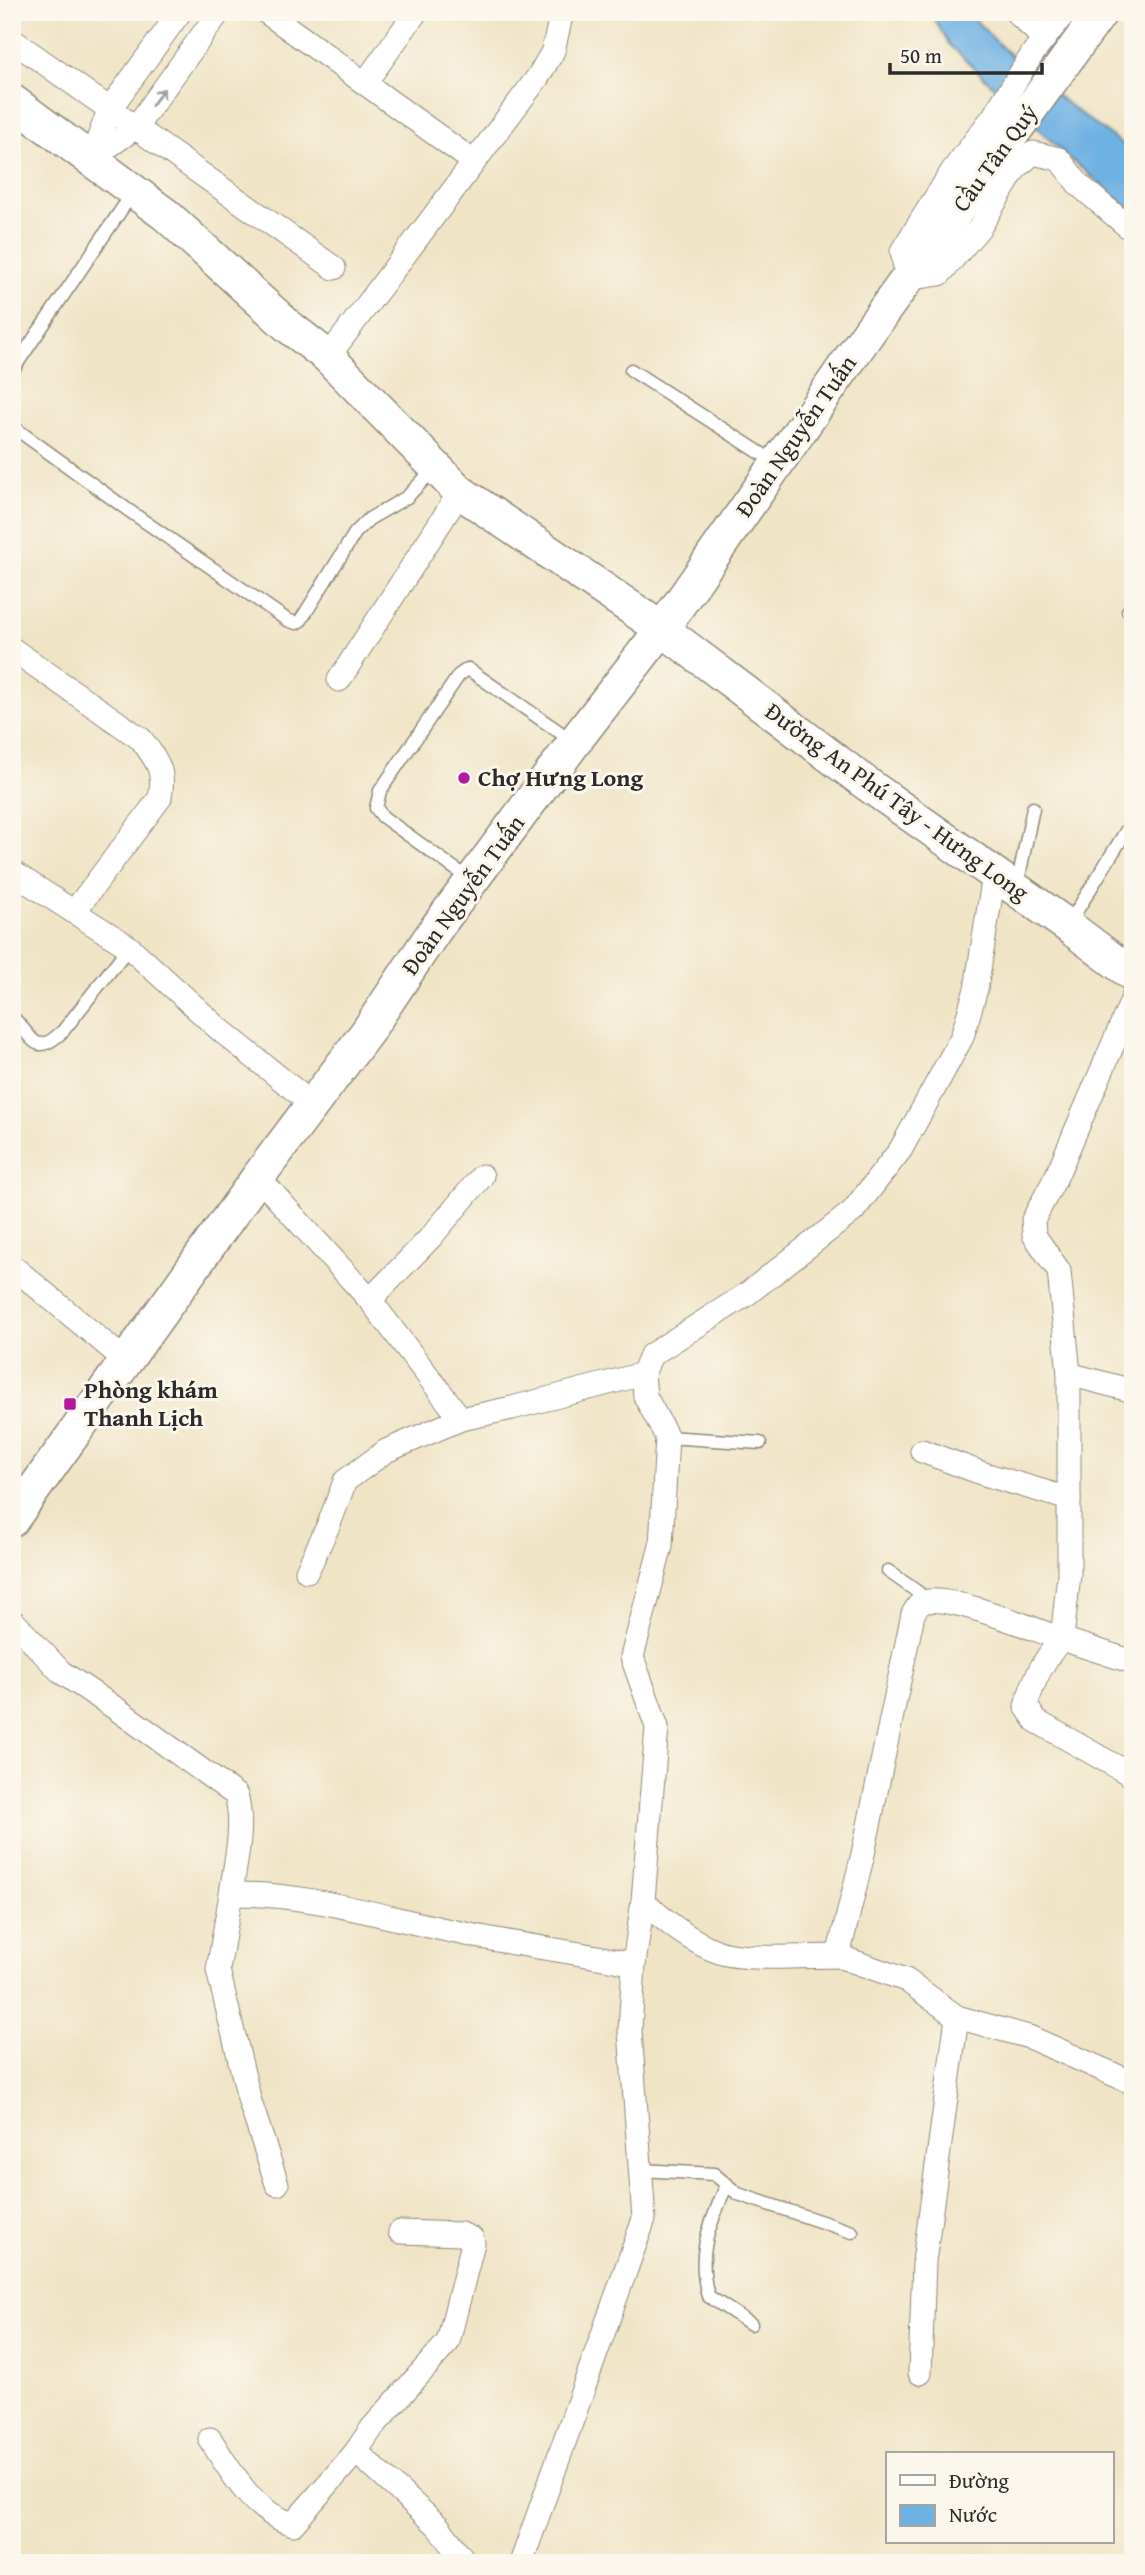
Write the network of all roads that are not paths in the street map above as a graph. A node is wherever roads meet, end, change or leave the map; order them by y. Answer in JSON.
{"nodes":[{"id":1,"x":180,"y":12,"type":"edge"},
{"id":2,"x":219,"y":12,"type":"edge"},
{"id":3,"x":266,"y":12,"type":"edge"},
{"id":4,"x":416,"y":12,"type":"edge"},
{"id":5,"x":562,"y":12,"type":"edge"},
{"id":6,"x":1016,"y":12,"type":"edge"},
{"id":7,"x":1065,"y":12,"type":"edge"},
{"id":8,"x":1101,"y":12,"type":"edge"},
{"id":9,"x":12,"y":40,"type":"edge"},
{"id":10,"x":1038,"y":46,"type":"junction"},
{"id":11,"x":365,"y":83,"type":"junction"},
{"id":12,"x":12,"y":101,"type":"edge"},
{"id":13,"x":109,"y":110,"type":"junction"},
{"id":14,"x":136,"y":128,"type":"junction"},
{"id":15,"x":91,"y":159,"type":"junction"},
{"id":16,"x":474,"y":162,"type":"junction"},
{"id":17,"x":134,"y":191,"type":"junction"},
{"id":18,"x":1133,"y":231,"type":"edge"},
{"id":19,"x":938,"y":236,"type":"joint"},
{"id":20,"x":334,"y":268,"type":"dead end"},
{"id":21,"x":907,"y":279,"type":"junction"},
{"id":22,"x":328,"y":357,"type":"junction"},
{"id":23,"x":631,"y":370,"type":"dead end"},
{"id":24,"x":12,"y":371,"type":"edge"},
{"id":25,"x":12,"y":426,"type":"edge"},
{"id":26,"x":777,"y":463,"type":"junction"},
{"id":27,"x":436,"y":468,"type":"junction"},
{"id":28,"x":460,"y":492,"type":"junction"},
{"id":29,"x":662,"y":629,"type":"junction"},
{"id":30,"x":12,"y":649,"type":"edge"},
{"id":31,"x":339,"y":680,"type":"dead end"},
{"id":32,"x":574,"y":743,"type":"junction"},
{"id":33,"x":1032,"y":808,"type":"dead end"},
{"id":34,"x":1133,"y":820,"type":"edge"},
{"id":35,"x":12,"y":872,"type":"edge"},
{"id":36,"x":472,"y":881,"type":"junction"},
{"id":37,"x":1005,"y":882,"type":"junction"},
{"id":38,"x":74,"y":912,"type":"junction"},
{"id":39,"x":1068,"y":926,"type":"junction"},
{"id":40,"x":130,"y":947,"type":"junction"},
{"id":41,"x":1133,"y":975,"type":"edge"},
{"id":42,"x":1133,"y":998,"type":"edge"},
{"id":43,"x":12,"y":1017,"type":"edge"},
{"id":44,"x":312,"y":1104,"type":"junction"},
{"id":45,"x":258,"y":1177,"type":"junction"},
{"id":46,"x":482,"y":1177,"type":"dead end"},
{"id":47,"x":12,"y":1266,"type":"edge"},
{"id":48,"x":370,"y":1300,"type":"junction"},
{"id":49,"x":126,"y":1361,"type":"junction"},
{"id":50,"x":643,"y":1374,"type":"junction"},
{"id":51,"x":1069,"y":1374,"type":"junction"},
{"id":52,"x":1133,"y":1391,"type":"edge"},
{"id":53,"x":461,"y":1419,"type":"junction"},
{"id":54,"x":667,"y":1437,"type":"junction"},
{"id":55,"x":760,"y":1443,"type":"dead end"},
{"id":56,"x":922,"y":1451,"type":"dead end"},
{"id":57,"x":1069,"y":1499,"type":"junction"},
{"id":58,"x":12,"y":1520,"type":"edge"},
{"id":59,"x":307,"y":1571,"type":"dead end"},
{"id":60,"x":888,"y":1571,"type":"dead end"},
{"id":61,"x":924,"y":1602,"type":"junction"},
{"id":62,"x":12,"y":1620,"type":"edge"},
{"id":63,"x":1062,"y":1639,"type":"junction"},
{"id":64,"x":1133,"y":1662,"type":"edge"},
{"id":65,"x":1133,"y":1776,"type":"edge"},
{"id":66,"x":231,"y":1894,"type":"junction"},
{"id":67,"x":643,"y":1901,"type":"junction"},
{"id":68,"x":838,"y":1956,"type":"junction"},
{"id":69,"x":634,"y":1964,"type":"junction"},
{"id":70,"x":957,"y":2017,"type":"junction"},
{"id":71,"x":1133,"y":2083,"type":"edge"},
{"id":72,"x":640,"y":2170,"type":"junction"},
{"id":73,"x":277,"y":2183,"type":"dead end"},
{"id":74,"x":727,"y":2184,"type":"junction"},
{"id":75,"x":400,"y":2232,"type":"dead end"},
{"id":76,"x":852,"y":2232,"type":"dead end"},
{"id":77,"x":751,"y":2324,"type":"dead end"},
{"id":78,"x":920,"y":2373,"type":"dead end"},
{"id":79,"x":210,"y":2439,"type":"dead end"},
{"id":80,"x":355,"y":2453,"type":"junction"},
{"id":81,"x":466,"y":2563,"type":"edge"},
{"id":82,"x":521,"y":2563,"type":"edge"}],
"edges":[{"from":1,"to":13,"type":"street"},
{"from":14,"to":2,"type":"street","one_way":true},
{"from":3,"to":11,"type":"street"},
{"from":4,"to":11,"type":"street"},
{"from":5,"to":16,"type":"street"},
{"from":6,"to":10,"type":"street"},
{"from":7,"to":10,"type":"street"},
{"from":8,"to":19,"type":"main road","name":"Cầu Tân Quý"},
{"from":9,"to":13,"type":"street"},
{"from":10,"to":21,"type":"street"},
{"from":11,"to":16,"type":"street"},
{"from":12,"to":15,"type":"main road","name":"Đường An Phú Tây - Hưng Long"},
{"from":13,"to":14,"type":"street"},
{"from":13,"to":15,"type":"street"},
{"from":14,"to":15,"type":"street"},
{"from":14,"to":20,"type":"street"},
{"from":15,"to":17,"type":"main road","name":"Đường An Phú Tây - Hưng Long"},
{"from":16,"to":22,"type":"street"},
{"from":17,"to":22,"type":"main road","name":"Đường An Phú Tây - Hưng Long"},
{"from":17,"to":24,"type":"lane"},
{"from":18,"to":21,"type":"street"},
{"from":19,"to":21,"type":"main road","name":"Đoàn Nguyễn Tuấn"},
{"from":21,"to":26,"type":"main road","name":"Đoàn Nguyễn Tuấn"},
{"from":22,"to":27,"type":"main road","name":"Đường An Phú Tây - Hưng Long"},
{"from":23,"to":26,"type":"lane"},
{"from":25,"to":27,"type":"lane"},
{"from":26,"to":29,"type":"main road","name":"Đoàn Nguyễn Tuấn"},
{"from":27,"to":28,"type":"main road","name":"Đường An Phú Tây - Hưng Long"},
{"from":28,"to":29,"type":"main road","name":"Đường An Phú Tây - Hưng Long"},
{"from":28,"to":31,"type":"street"},
{"from":29,"to":32,"type":"main road","name":"Đoàn Nguyễn Tuấn"},
{"from":29,"to":37,"type":"main road","name":"Đường An Phú Tây - Hưng Long"},
{"from":30,"to":38,"type":"street"},
{"from":32,"to":36,"type":"main road","name":"Đoàn Nguyễn Tuấn"},
{"from":32,"to":36,"type":"lane"},
{"from":33,"to":37,"type":"lane"},
{"from":34,"to":39,"type":"lane"},
{"from":35,"to":38,"type":"street"},
{"from":36,"to":44,"type":"main road","name":"Đoàn Nguyễn Tuấn"},
{"from":37,"to":39,"type":"main road","name":"Đường An Phú Tây - Hưng Long"},
{"from":37,"to":50,"type":"street"},
{"from":38,"to":40,"type":"street"},
{"from":39,"to":41,"type":"main road","name":"Đường An Phú Tây - Hưng Long"},
{"from":40,"to":43,"type":"lane"},
{"from":40,"to":44,"type":"street"},
{"from":42,"to":51,"type":"street"},
{"from":44,"to":45,"type":"main road","name":"Đoàn Nguyễn Tuấn"},
{"from":45,"to":48,"type":"street"},
{"from":45,"to":49,"type":"main road","name":"Đoàn Nguyễn Tuấn"},
{"from":46,"to":48,"type":"street"},
{"from":47,"to":49,"type":"street"},
{"from":48,"to":53,"type":"street"},
{"from":49,"to":58,"type":"main road","name":"Đoàn Nguyễn Tuấn"},
{"from":50,"to":53,"type":"street"},
{"from":50,"to":54,"type":"street"},
{"from":51,"to":52,"type":"street"},
{"from":51,"to":57,"type":"street"},
{"from":53,"to":59,"type":"street"},
{"from":54,"to":55,"type":"lane"},
{"from":54,"to":67,"type":"street"},
{"from":56,"to":57,"type":"street"},
{"from":57,"to":63,"type":"street"},
{"from":60,"to":61,"type":"lane"},
{"from":61,"to":63,"type":"street"},
{"from":61,"to":68,"type":"street"},
{"from":62,"to":66,"type":"street"},
{"from":63,"to":64,"type":"street"},
{"from":63,"to":65,"type":"street"},
{"from":66,"to":69,"type":"street"},
{"from":66,"to":73,"type":"street"},
{"from":67,"to":68,"type":"street"},
{"from":67,"to":69,"type":"street"},
{"from":68,"to":70,"type":"street"},
{"from":69,"to":72,"type":"street"},
{"from":70,"to":71,"type":"street"},
{"from":70,"to":78,"type":"street"},
{"from":72,"to":74,"type":"lane"},
{"from":72,"to":82,"type":"street"},
{"from":74,"to":76,"type":"lane"},
{"from":74,"to":77,"type":"lane"},
{"from":75,"to":80,"type":"street"},
{"from":79,"to":80,"type":"street"},
{"from":80,"to":81,"type":"street"}]}
